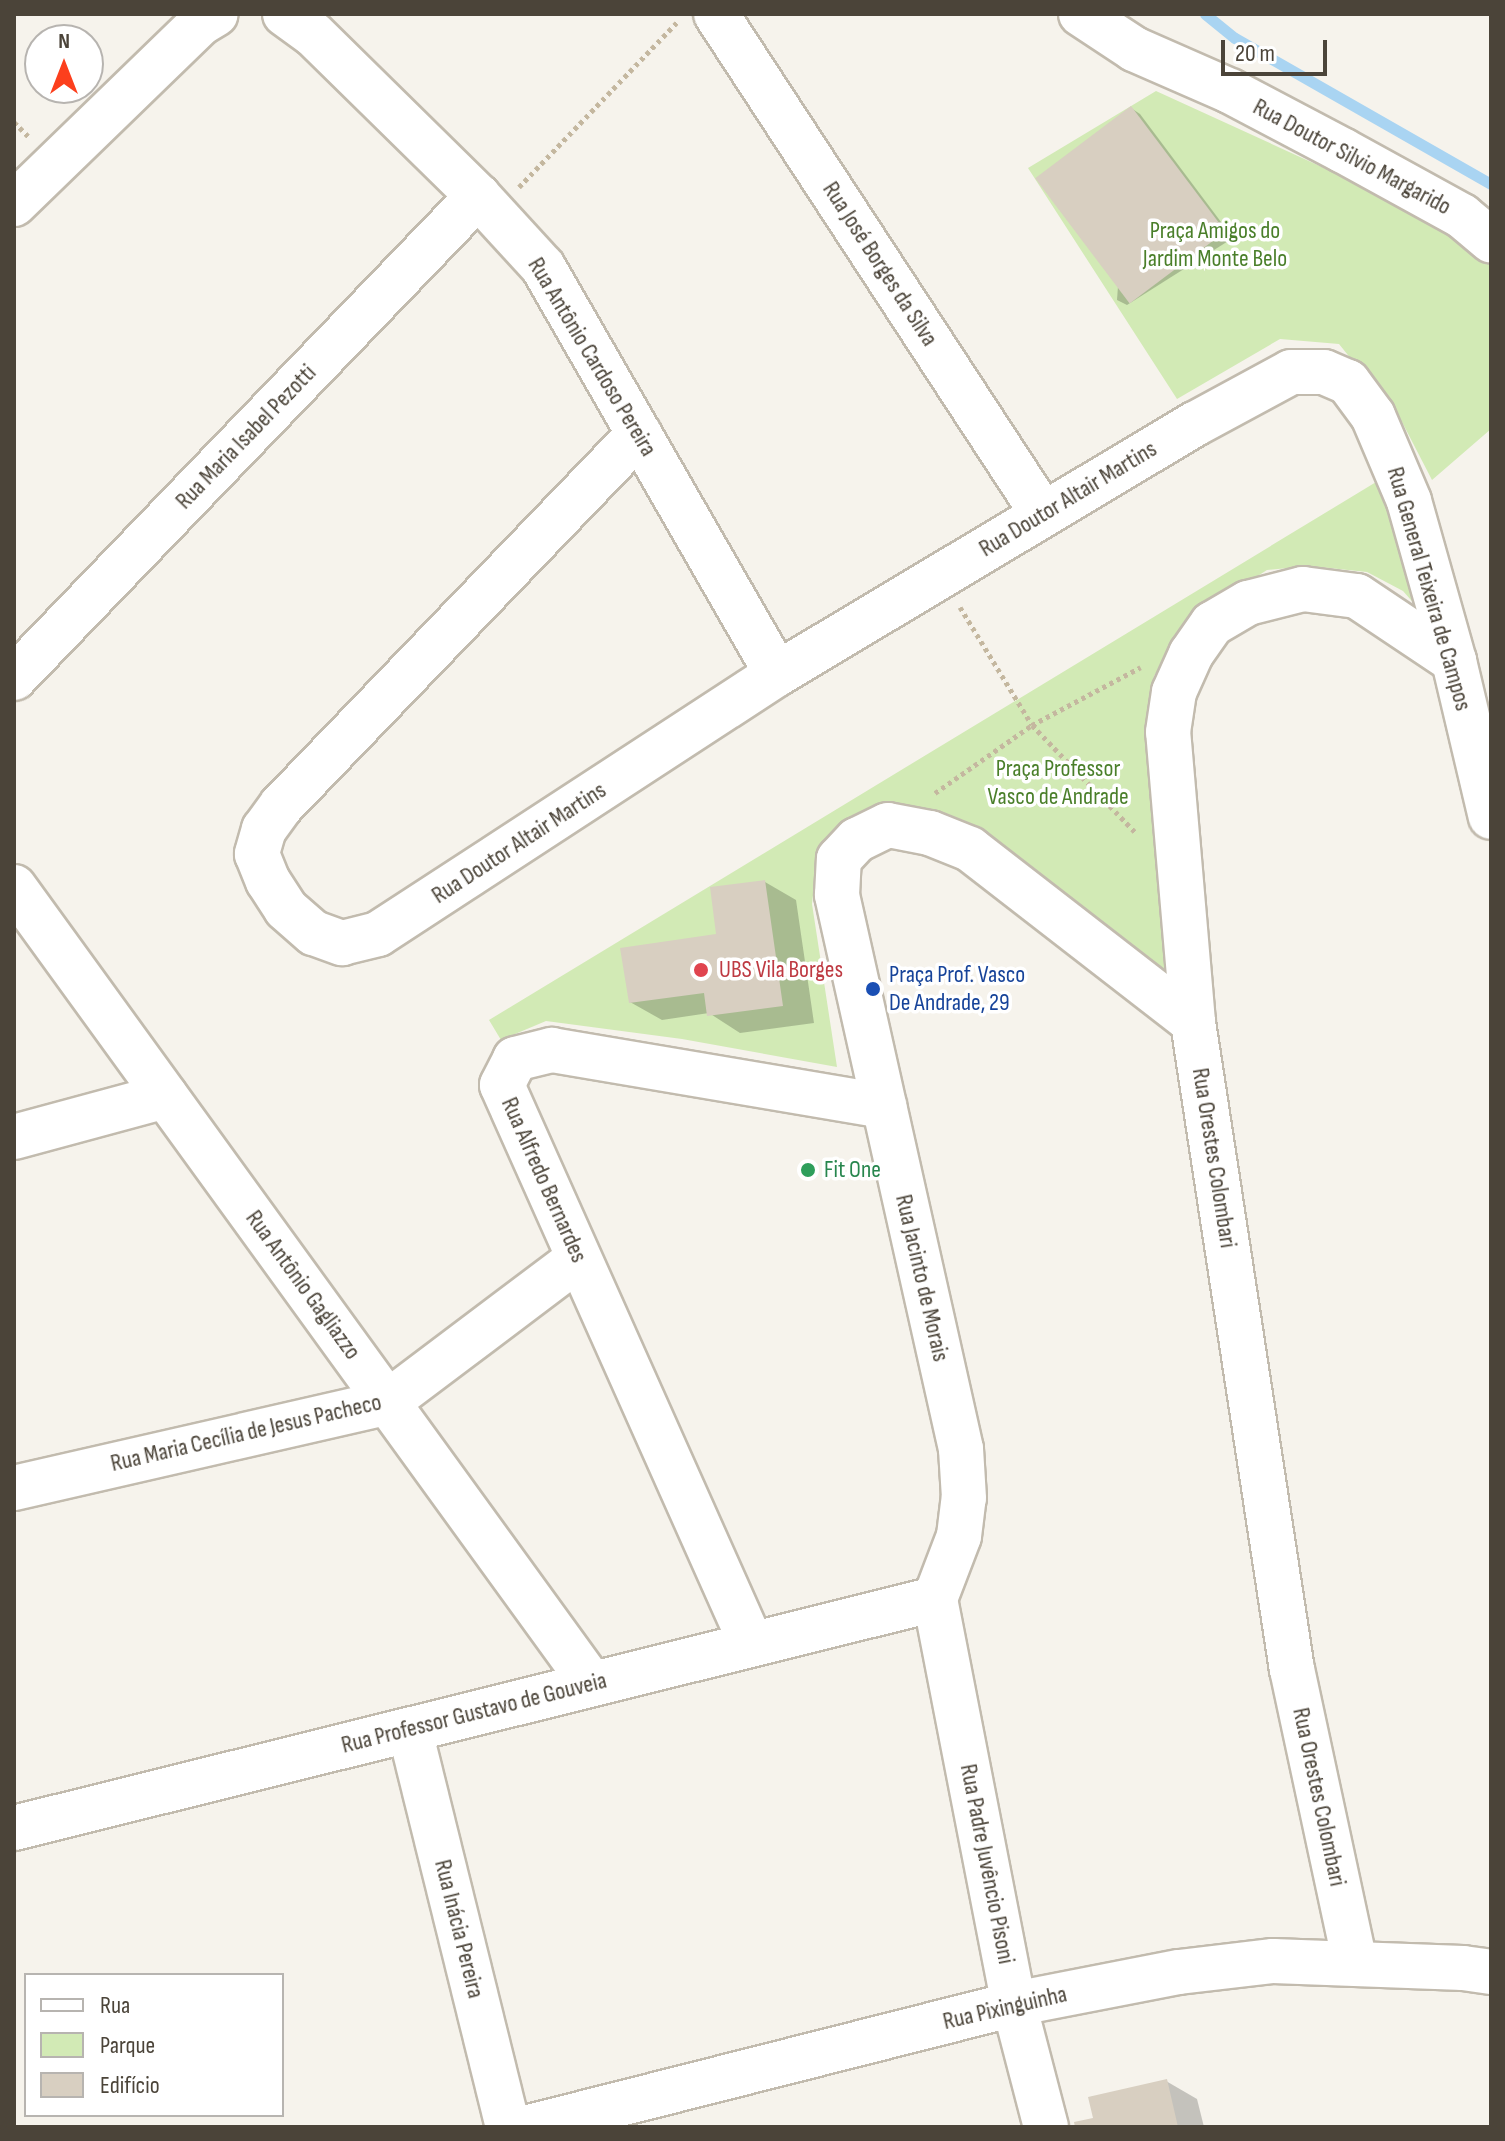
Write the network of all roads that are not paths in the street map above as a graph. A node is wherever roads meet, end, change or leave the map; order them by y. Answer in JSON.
{"nodes":[{"id":1,"x":216,"y":14,"type":"edge"},
{"id":2,"x":285,"y":14,"type":"edge"},
{"id":3,"x":716,"y":14,"type":"edge"},
{"id":4,"x":1081,"y":14,"type":"edge"},
{"id":5,"x":14,"y":204,"type":"edge"},
{"id":6,"x":486,"y":205,"type":"junction"},
{"id":7,"x":1491,"y":240,"type":"edge"},
{"id":8,"x":1291,"y":372,"type":"joint"},
{"id":9,"x":639,"y":434,"type":"junction"},
{"id":10,"x":1043,"y":514,"type":"junction"},
{"id":11,"x":1454,"y":661,"type":"junction"},
{"id":12,"x":777,"y":674,"type":"junction"},
{"id":13,"x":14,"y":678,"type":"edge"},
{"id":14,"x":1489,"y":804,"type":"edge"},
{"id":15,"x":14,"y":887,"type":"edge"},
{"id":16,"x":1193,"y":1022,"type":"junction"},
{"id":17,"x":166,"y":1096,"type":"junction"},
{"id":18,"x":884,"y":1106,"type":"junction"},
{"id":19,"x":14,"y":1137,"type":"edge"},
{"id":20,"x":578,"y":1259,"type":"junction"},
{"id":21,"x":388,"y":1402,"type":"junction"},
{"id":22,"x":14,"y":1488,"type":"edge"},
{"id":23,"x":935,"y":1599,"type":"junction"},
{"id":24,"x":751,"y":1643,"type":"junction"},
{"id":25,"x":591,"y":1683,"type":"junction"},
{"id":26,"x":410,"y":1731,"type":"junction"},
{"id":27,"x":14,"y":1828,"type":"edge"},
{"id":28,"x":1355,"y":1963,"type":"junction"},
{"id":29,"x":1491,"y":1972,"type":"edge"},
{"id":30,"x":1014,"y":2004,"type":"junction"},
{"id":31,"x":508,"y":2127,"type":"edge"},
{"id":32,"x":529,"y":2127,"type":"edge"},
{"id":33,"x":1046,"y":2127,"type":"edge"}],
"edges":[{"from":1,"to":5,"type":"street"},
{"from":2,"to":6,"type":"street","name":"Rua Antônio Cardoso Pereira"},
{"from":3,"to":10,"type":"street","name":"Rua José Borges da Silva"},
{"from":4,"to":7,"type":"street","name":"Rua Doutor Silvio Margarido"},
{"from":6,"to":9,"type":"street","name":"Rua Antônio Cardoso Pereira"},
{"from":6,"to":13,"type":"street","name":"Rua Maria Isabel Pezotti"},
{"from":8,"to":10,"type":"street","name":"Rua Doutor Altair Martins"},
{"from":8,"to":11,"type":"street","name":"Rua General Teixeira de Campos"},
{"from":9,"to":12,"type":"street","name":"Rua Antônio Cardoso Pereira"},
{"from":9,"to":12,"type":"street","name":"Rua Doutor Altair Martins"},
{"from":10,"to":12,"type":"street","name":"Rua Doutor Altair Martins"},
{"from":11,"to":14,"type":"street","name":"Rua General Teixeira de Campos"},
{"from":11,"to":16,"type":"street","name":"Rua Orestes Colombari"},
{"from":15,"to":17,"type":"street","name":"Rua Antônio Gagliazzo"},
{"from":16,"to":18,"type":"street","name":"Rua Jacinto de Morais"},
{"from":16,"to":28,"type":"street","name":"Rua Orestes Colombari"},
{"from":17,"to":19,"type":"street"},
{"from":17,"to":21,"type":"street","name":"Rua Antônio Gagliazzo"},
{"from":18,"to":20,"type":"street","name":"Rua Alfredo Bernardes"},
{"from":18,"to":23,"type":"street","name":"Rua Jacinto de Morais"},
{"from":20,"to":21,"type":"street","name":"Rua Maria Cecília de Jesus Pacheco"},
{"from":20,"to":24,"type":"street","name":"Rua Alfredo Bernardes"},
{"from":21,"to":22,"type":"street","name":"Rua Maria Cecília de Jesus Pacheco"},
{"from":21,"to":25,"type":"street","name":"Rua Antônio Gagliazzo"},
{"from":23,"to":24,"type":"street","name":"Rua Professor Gustavo de Gouveia"},
{"from":23,"to":30,"type":"street","name":"Rua Padre Juvêncio Pisoni"},
{"from":24,"to":25,"type":"street","name":"Rua Professor Gustavo de Gouveia"},
{"from":25,"to":26,"type":"street","name":"Rua Professor Gustavo de Gouveia"},
{"from":26,"to":27,"type":"street","name":"Rua Professor Gustavo de Gouveia"},
{"from":26,"to":31,"type":"street","name":"Rua Inácia Pereira"},
{"from":28,"to":29,"type":"street","name":"Rua Pixinguinha"},
{"from":28,"to":30,"type":"street","name":"Rua Pixinguinha"},
{"from":30,"to":32,"type":"street","name":"Rua Pixinguinha"},
{"from":30,"to":33,"type":"street","name":"Rua Padre Juvêncio Pisoni"}]}
